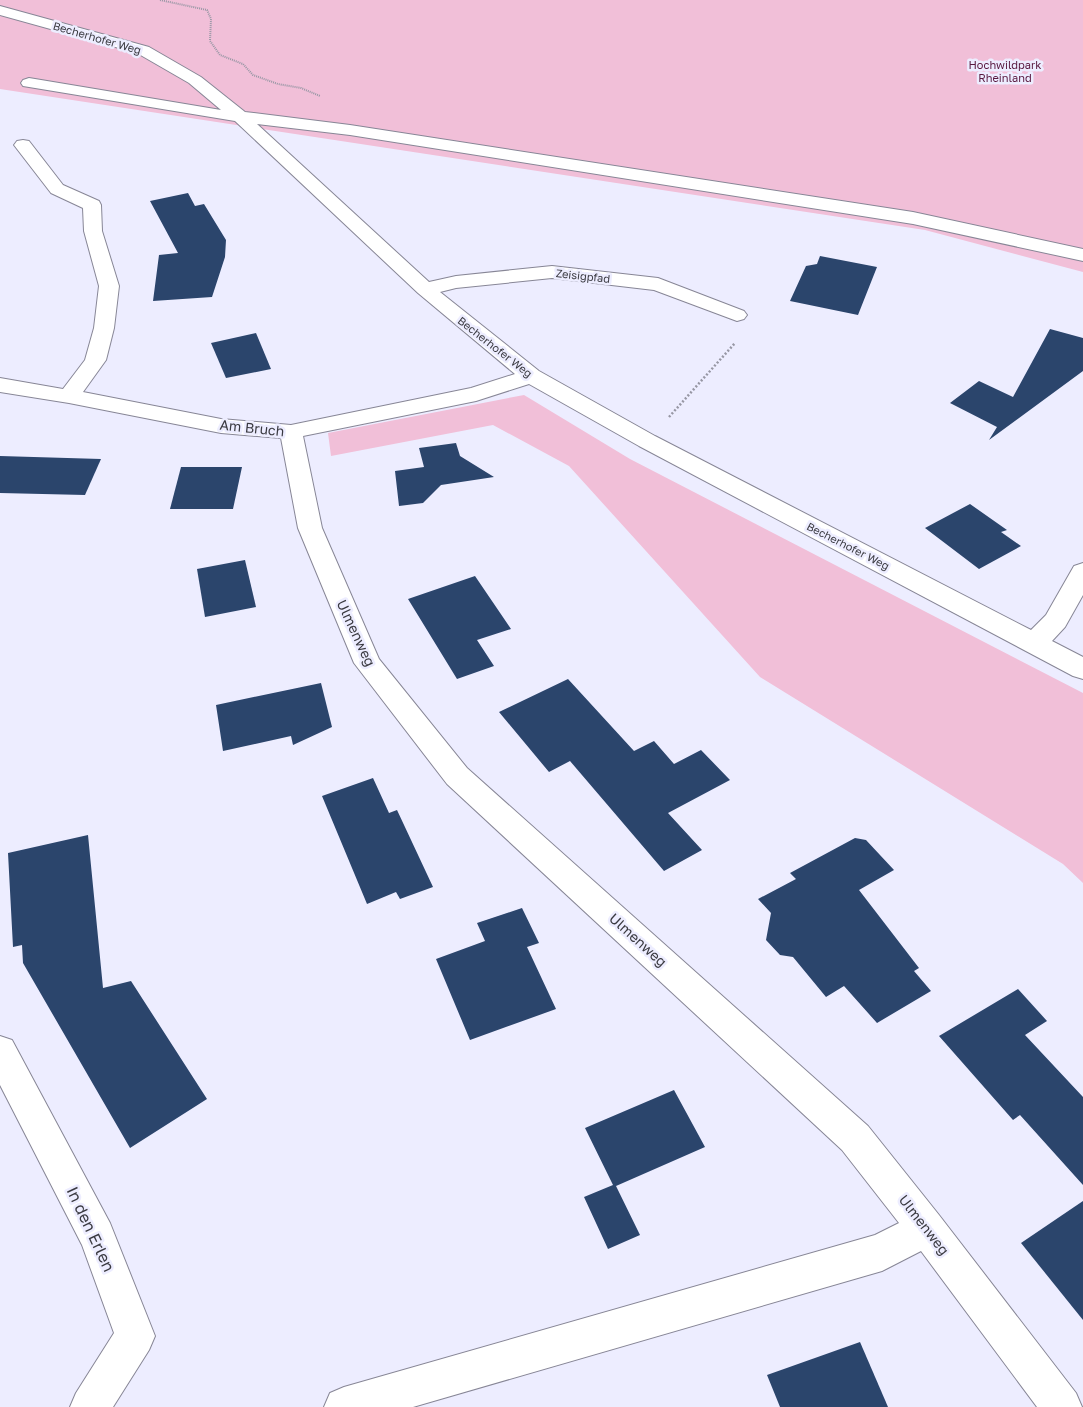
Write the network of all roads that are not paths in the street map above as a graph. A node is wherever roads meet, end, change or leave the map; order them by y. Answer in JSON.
{"nodes":[{"id":1,"x":0,"y":10,"type":"edge"},
{"id":2,"x":29,"y":83,"type":"dead end"},
{"id":3,"x":241,"y":118,"type":"junction"},
{"id":4,"x":23,"y":145,"type":"dead end"},
{"id":5,"x":1083,"y":255,"type":"edge"},
{"id":6,"x":425,"y":289,"type":"junction"},
{"id":7,"x":736,"y":315,"type":"road end"},
{"id":8,"x":531,"y":376,"type":"junction"},
{"id":9,"x":0,"y":385,"type":"edge"},
{"id":10,"x":69,"y":396,"type":"junction"},
{"id":11,"x":291,"y":432,"type":"junction"},
{"id":12,"x":1083,"y":572,"type":"edge"},
{"id":13,"x":1034,"y":643,"type":"junction"},
{"id":14,"x":1083,"y":669,"type":"edge"},
{"id":15,"x":0,"y":1052,"type":"edge"},
{"id":16,"x":926,"y":1228,"type":"junction"},
{"id":17,"x":90,"y":1407,"type":"edge"},
{"id":18,"x":344,"y":1407,"type":"edge"},
{"id":19,"x":1062,"y":1407,"type":"edge"}],
"edges":[{"from":1,"to":3,"type":"street","name":"Becherhofer Weg"},
{"from":2,"to":3,"type":"street"},
{"from":3,"to":5,"type":"street"},
{"from":3,"to":6,"type":"street","name":"Becherhofer Weg"},
{"from":4,"to":10,"type":"street"},
{"from":6,"to":7,"type":"street","name":"Zeisigpfad"},
{"from":6,"to":8,"type":"street","name":"Becherhofer Weg"},
{"from":8,"to":11,"type":"street","name":"Am Bruch"},
{"from":8,"to":13,"type":"street","name":"Becherhofer Weg"},
{"from":9,"to":10,"type":"street","name":"Am Bruch"},
{"from":10,"to":11,"type":"street","name":"Am Bruch"},
{"from":11,"to":16,"type":"street","name":"Ulmenweg"},
{"from":12,"to":13,"type":"street"},
{"from":13,"to":14,"type":"street","name":"Becherhofer Weg"},
{"from":15,"to":17,"type":"street","name":"In den Erlen"},
{"from":16,"to":18,"type":"street"},
{"from":16,"to":19,"type":"street","name":"Ulmenweg"}]}
